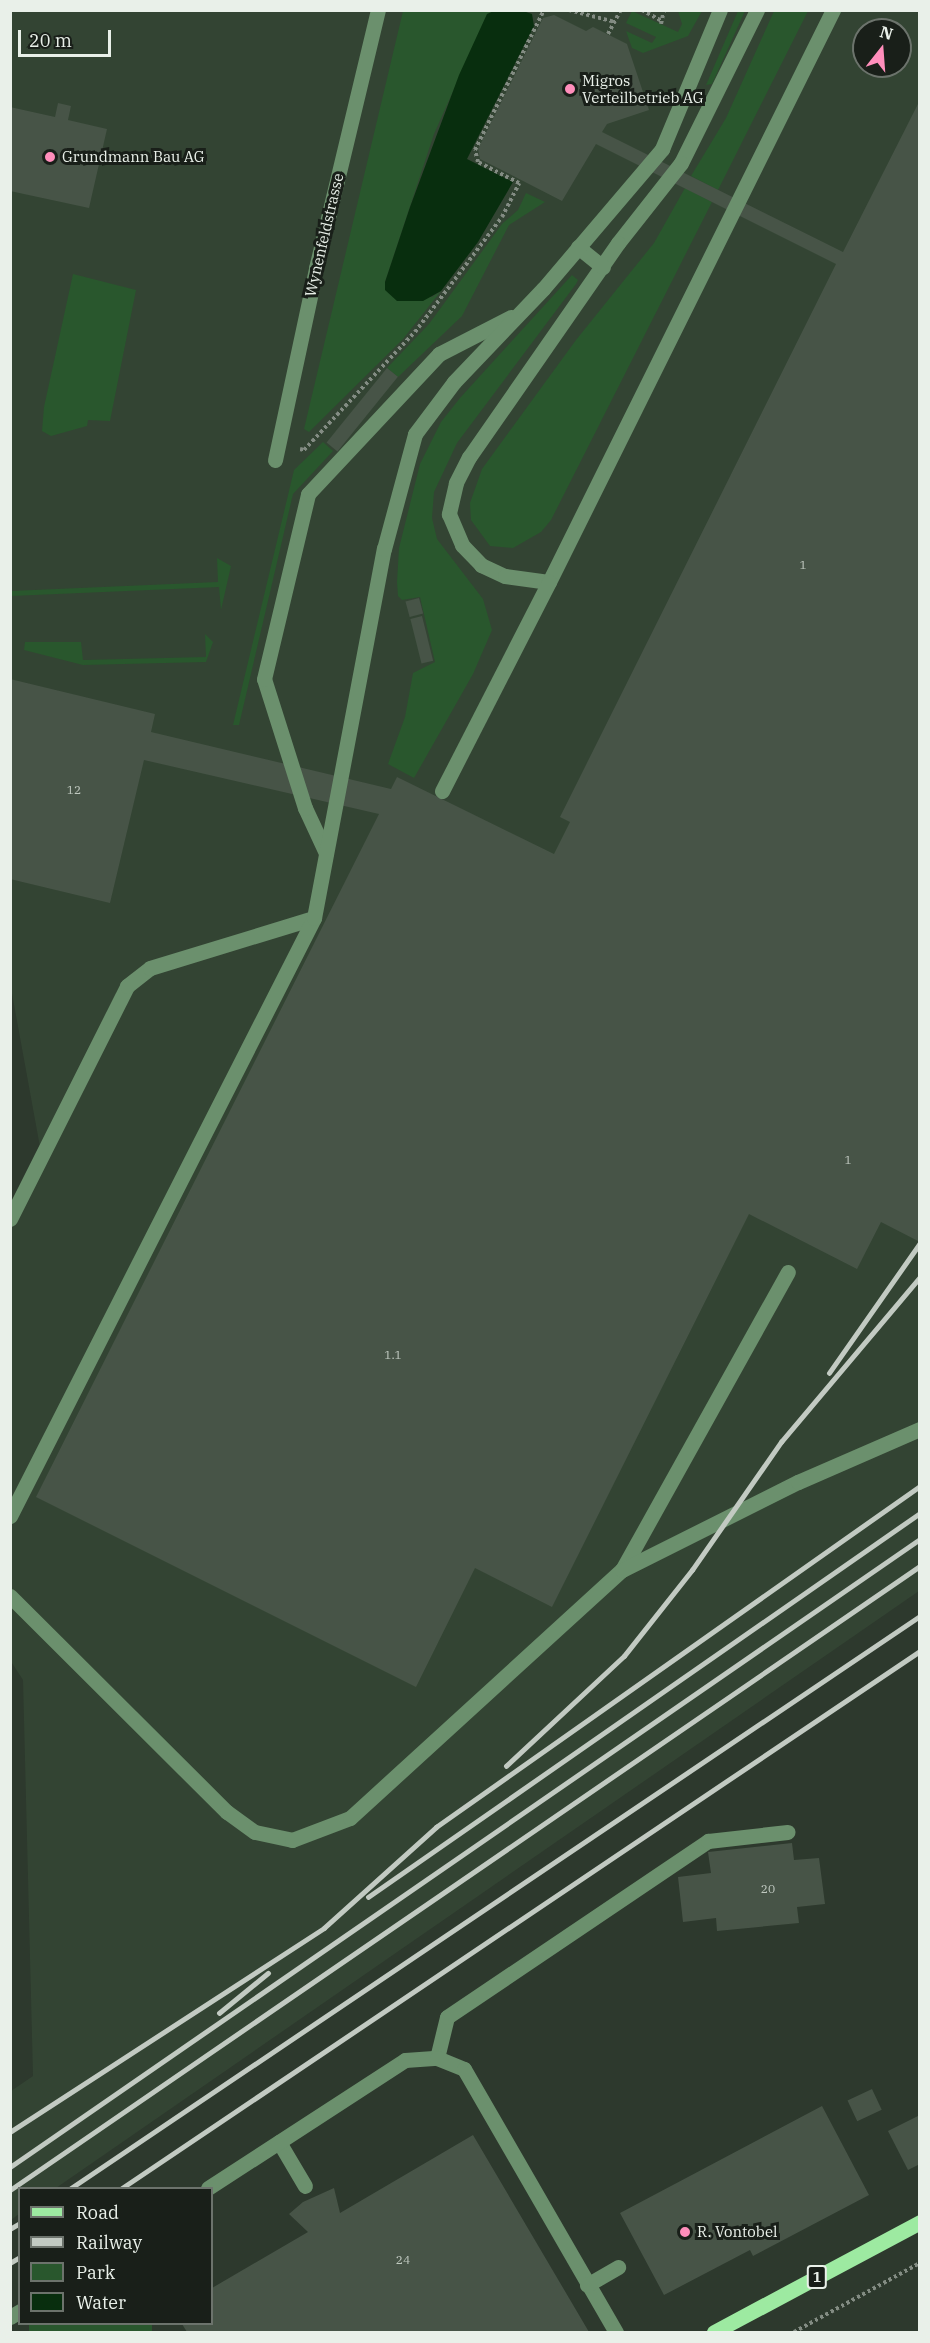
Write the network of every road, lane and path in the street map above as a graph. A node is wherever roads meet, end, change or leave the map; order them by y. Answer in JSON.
{"nodes":[{"id":1,"x":378,"y":10,"type":"edge"},
{"id":2,"x":544,"y":10,"type":"edge"},
{"id":3,"x":569,"y":10,"type":"edge"},
{"id":4,"x":621,"y":10,"type":"edge"},
{"id":5,"x":642,"y":10,"type":"edge"},
{"id":6,"x":664,"y":10,"type":"edge"},
{"id":7,"x":720,"y":10,"type":"edge"},
{"id":8,"x":757,"y":10,"type":"edge"},
{"id":9,"x":833,"y":10,"type":"edge"},
{"id":10,"x":615,"y":22,"type":"junction"},
{"id":11,"x":608,"y":34,"type":"dead end"},
{"id":12,"x":688,"y":90,"type":"junction"},
{"id":13,"x":713,"y":103,"type":"junction"},
{"id":14,"x":578,"y":247,"type":"junction"},
{"id":15,"x":603,"y":267,"type":"junction"},
{"id":16,"x":522,"y":312,"type":"junction"},
{"id":17,"x":279,"y":443,"type":"junction"},
{"id":18,"x":275,"y":460,"type":"dead end"},
{"id":19,"x":549,"y":582,"type":"junction"},
{"id":20,"x":442,"y":791,"type":"dead end"},
{"id":21,"x":326,"y":853,"type":"junction"},
{"id":22,"x":314,"y":918,"type":"junction"},
{"id":23,"x":10,"y":1219,"type":"edge"},
{"id":24,"x":788,"y":1272,"type":"dead end"},
{"id":25,"x":920,"y":1429,"type":"edge"},
{"id":26,"x":10,"y":1516,"type":"edge"},
{"id":27,"x":622,"y":1570,"type":"junction"},
{"id":28,"x":10,"y":1596,"type":"edge"},
{"id":29,"x":787,"y":1832,"type":"dead end"},
{"id":30,"x":437,"y":2058,"type":"junction"},
{"id":31,"x":279,"y":2142,"type":"junction"},
{"id":32,"x":305,"y":2186,"type":"dead end"},
{"id":33,"x":210,"y":2187,"type":"edge"},
{"id":34,"x":920,"y":2222,"type":"edge"},
{"id":35,"x":920,"y":2263,"type":"edge"},
{"id":36,"x":618,"y":2267,"type":"dead end"},
{"id":37,"x":587,"y":2284,"type":"junction"},
{"id":38,"x":616,"y":2332,"type":"edge"},
{"id":39,"x":714,"y":2332,"type":"edge"},
{"id":40,"x":794,"y":2332,"type":"edge"}],
"edges":[{"from":1,"to":17,"type":"lane","name":"Wynenfeldstrasse"},
{"from":2,"to":17,"type":"path"},
{"from":3,"to":10,"type":"path"},
{"from":4,"to":10,"type":"path"},
{"from":5,"to":6,"type":"path"},
{"from":7,"to":12,"type":"lane"},
{"from":8,"to":13,"type":"lane"},
{"from":9,"to":19,"type":"lane"},
{"from":10,"to":11,"type":"path"},
{"from":12,"to":13,"type":"lane"},
{"from":12,"to":14,"type":"lane"},
{"from":13,"to":15,"type":"lane"},
{"from":14,"to":15,"type":"lane"},
{"from":14,"to":16,"type":"lane"},
{"from":15,"to":19,"type":"lane"},
{"from":16,"to":21,"type":"lane"},
{"from":16,"to":21,"type":"lane"},
{"from":17,"to":18,"type":"lane","name":"Wynenfeldstrasse"},
{"from":19,"to":20,"type":"lane"},
{"from":21,"to":22,"type":"lane"},
{"from":22,"to":23,"type":"lane"},
{"from":22,"to":26,"type":"lane"},
{"from":24,"to":27,"type":"lane"},
{"from":25,"to":27,"type":"lane"},
{"from":27,"to":28,"type":"lane"},
{"from":29,"to":30,"type":"lane"},
{"from":30,"to":31,"type":"lane"},
{"from":30,"to":37,"type":"lane"},
{"from":31,"to":32,"type":"lane"},
{"from":31,"to":33,"type":"lane"},
{"from":34,"to":39,"type":"main road","number":"1"},
{"from":35,"to":40,"type":"path"},
{"from":36,"to":37,"type":"lane"},
{"from":37,"to":38,"type":"lane"}]}
